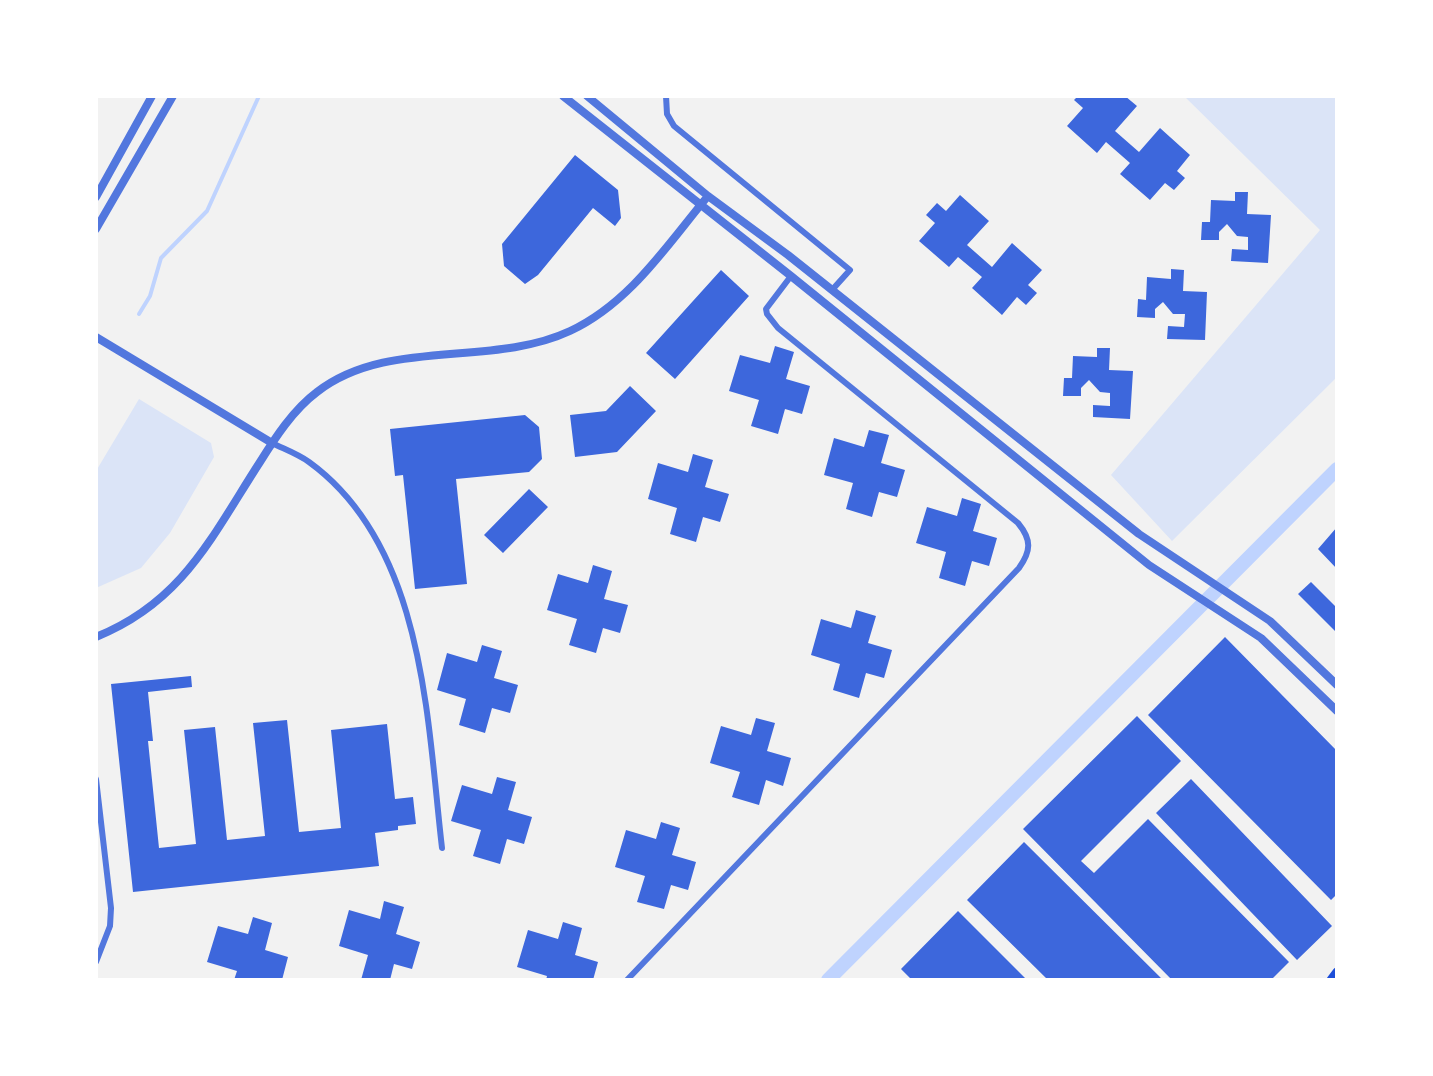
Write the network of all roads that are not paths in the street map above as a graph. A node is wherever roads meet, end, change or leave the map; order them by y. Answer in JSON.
{"nodes":[{"id":1,"x":152,"y":96,"type":"edge"},
{"id":2,"x":173,"y":96,"type":"edge"},
{"id":3,"x":563,"y":96,"type":"edge"},
{"id":4,"x":587,"y":96,"type":"edge"},
{"id":5,"x":666,"y":96,"type":"edge"},
{"id":6,"x":708,"y":196,"type":"junction"},
{"id":7,"x":96,"y":197,"type":"edge"},
{"id":8,"x":699,"y":206,"type":"junction"},
{"id":9,"x":96,"y":229,"type":"edge"},
{"id":10,"x":791,"y":276,"type":"junction"},
{"id":11,"x":832,"y":290,"type":"junction"},
{"id":12,"x":96,"y":337,"type":"edge"},
{"id":13,"x":272,"y":443,"type":"junction"},
{"id":14,"x":96,"y":637,"type":"edge"},
{"id":15,"x":1337,"y":685,"type":"edge"},
{"id":16,"x":1337,"y":711,"type":"edge"},
{"id":17,"x":96,"y":779,"type":"edge"},
{"id":18,"x":442,"y":849,"type":"dead end"},
{"id":19,"x":96,"y":962,"type":"edge"},
{"id":20,"x":1337,"y":972,"type":"edge"},
{"id":21,"x":627,"y":980,"type":"edge"},
{"id":22,"x":1330,"y":980,"type":"edge"}],
"edges":[{"from":1,"to":7,"type":"street"},
{"from":2,"to":9,"type":"street"},
{"from":3,"to":8,"type":"street"},
{"from":4,"to":6,"type":"street"},
{"from":5,"to":11,"type":"street"},
{"from":6,"to":8,"type":"street"},
{"from":6,"to":11,"type":"street"},
{"from":8,"to":10,"type":"street"},
{"from":8,"to":13,"type":"street"},
{"from":10,"to":16,"type":"street"},
{"from":10,"to":21,"type":"street"},
{"from":11,"to":15,"type":"street"},
{"from":12,"to":13,"type":"street"},
{"from":13,"to":14,"type":"street"},
{"from":13,"to":18,"type":"street"},
{"from":17,"to":19,"type":"street"},
{"from":20,"to":22,"type":"main road"}]}
